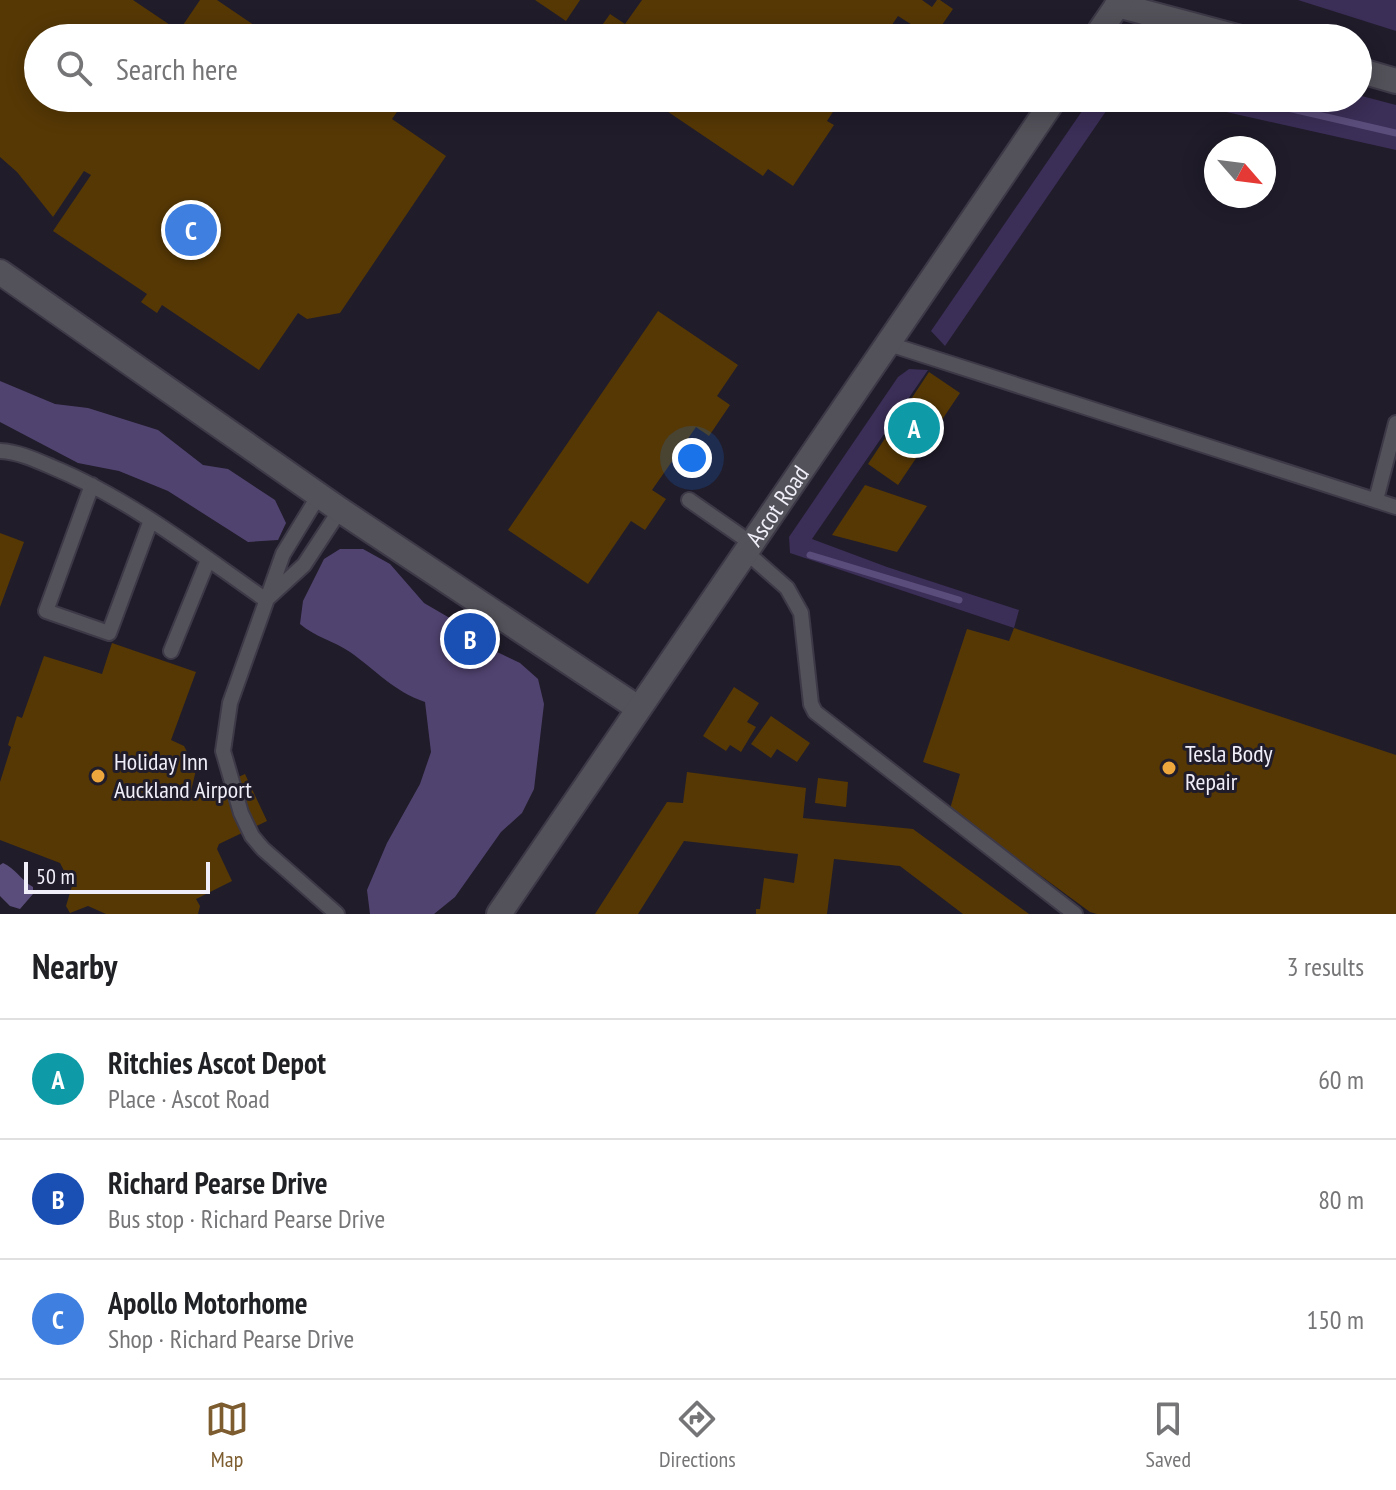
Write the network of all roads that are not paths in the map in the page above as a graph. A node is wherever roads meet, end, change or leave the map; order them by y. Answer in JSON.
{"nodes":[{"id":1,"x":1119,"y":2,"type":"edge"},
{"id":2,"x":1104,"y":24,"type":"edge"},
{"id":3,"x":1194,"y":24,"type":"edge"},
{"id":4,"x":1372,"y":74,"type":"edge"},
{"id":5,"x":1396,"y":81,"type":"edge"},
{"id":6,"x":1046,"y":112,"type":"edge"},
{"id":7,"x":0,"y":272,"type":"edge"},
{"id":8,"x":889,"y":344,"type":"junction"},
{"id":9,"x":1396,"y":423,"type":"edge"},
{"id":10,"x":0,"y":451,"type":"edge"},
{"id":11,"x":92,"y":485,"type":"junction"},
{"id":12,"x":319,"y":495,"type":"junction"},
{"id":13,"x":689,"y":500,"type":"dead end"},
{"id":14,"x":1376,"y":500,"type":"junction"},
{"id":15,"x":1396,"y":507,"type":"edge"},
{"id":16,"x":340,"y":510,"type":"junction"},
{"id":17,"x":151,"y":520,"type":"junction"},
{"id":18,"x":748,"y":547,"type":"junction"},
{"id":19,"x":208,"y":560,"type":"junction"},
{"id":20,"x":266,"y":600,"type":"junction"},
{"id":21,"x":171,"y":651,"type":"dead end"},
{"id":22,"x":638,"y":708,"type":"junction"},
{"id":23,"x":337,"y":914,"type":"edge"},
{"id":24,"x":499,"y":914,"type":"edge"},
{"id":25,"x":1075,"y":914,"type":"edge"}],
"edges":[{"from":1,"to":2,"type":"street"},
{"from":1,"to":3,"type":"street"},
{"from":4,"to":5,"type":"street"},
{"from":6,"to":8,"type":"street","name":"Ascot Road"},
{"from":7,"to":12,"type":"street"},
{"from":8,"to":14,"type":"lane"},
{"from":8,"to":18,"type":"street","name":"Ascot Road"},
{"from":9,"to":14,"type":"lane"},
{"from":10,"to":11,"type":"lane"},
{"from":11,"to":17,"type":"lane"},
{"from":11,"to":17,"type":"lane"},
{"from":12,"to":16,"type":"street"},
{"from":12,"to":20,"type":"lane"},
{"from":13,"to":18,"type":"lane"},
{"from":14,"to":15,"type":"lane"},
{"from":16,"to":20,"type":"lane"},
{"from":16,"to":22,"type":"street"},
{"from":17,"to":19,"type":"lane"},
{"from":18,"to":22,"type":"street","name":"Ascot Road"},
{"from":18,"to":25,"type":"lane"},
{"from":19,"to":20,"type":"lane"},
{"from":19,"to":21,"type":"lane"},
{"from":20,"to":23,"type":"lane"},
{"from":22,"to":24,"type":"street","name":"Ascot Road"}]}
